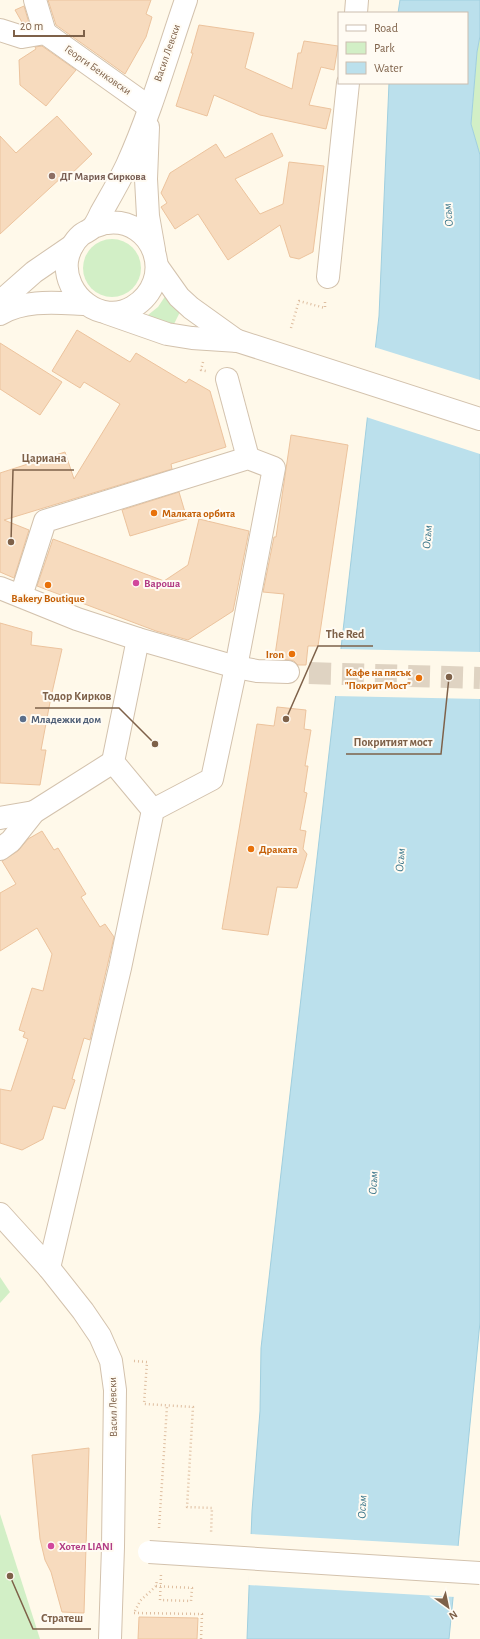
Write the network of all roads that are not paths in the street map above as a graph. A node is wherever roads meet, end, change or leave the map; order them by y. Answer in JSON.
{"nodes":[{"id":1,"x":35,"y":0,"type":"edge"},
{"id":2,"x":186,"y":0,"type":"edge"},
{"id":3,"x":357,"y":0,"type":"edge"},
{"id":4,"x":356,"y":12,"type":"edge"},
{"id":5,"x":0,"y":30,"type":"edge"},
{"id":6,"x":45,"y":33,"type":"junction"},
{"id":7,"x":348,"y":84,"type":"edge"},
{"id":8,"x":149,"y":107,"type":"junction"},
{"id":9,"x":93,"y":227,"type":"junction"},
{"id":10,"x":72,"y":246,"type":"junction"},
{"id":11,"x":156,"y":259,"type":"junction"},
{"id":12,"x":328,"y":277,"type":"dead end"},
{"id":13,"x":0,"y":302,"type":"edge"},
{"id":14,"x":94,"y":308,"type":"junction"},
{"id":15,"x":0,"y":314,"type":"edge"},
{"id":16,"x":238,"y":341,"type":"junction"},
{"id":17,"x":227,"y":380,"type":"dead end"},
{"id":18,"x":480,"y":419,"type":"edge"},
{"id":19,"x":248,"y":458,"type":"junction"},
{"id":20,"x":0,"y":588,"type":"edge"},
{"id":21,"x":21,"y":596,"type":"junction"},
{"id":22,"x":138,"y":639,"type":"junction"},
{"id":23,"x":236,"y":667,"type":"junction"},
{"id":24,"x":288,"y":672,"type":"tunnel mouth"},
{"id":25,"x":113,"y":762,"type":"junction"},
{"id":26,"x":153,"y":810,"type":"junction"},
{"id":27,"x":34,"y":812,"type":"junction"},
{"id":28,"x":0,"y":818,"type":"edge"},
{"id":29,"x":0,"y":848,"type":"edge"},
{"id":30,"x":0,"y":1214,"type":"edge"},
{"id":31,"x":49,"y":1268,"type":"junction"},
{"id":32,"x":149,"y":1552,"type":"dead end"},
{"id":33,"x":480,"y":1573,"type":"edge"},
{"id":34,"x":110,"y":1639,"type":"edge"}],
"edges":[{"from":1,"to":6,"type":"street"},
{"from":2,"to":8,"type":"street","name":"Васил Левски"},
{"from":3,"to":4,"type":"street"},
{"from":5,"to":6,"type":"street"},
{"from":6,"to":8,"type":"street","name":"Георги Бенковски"},
{"from":7,"to":12,"type":"street"},
{"from":8,"to":9,"type":"street"},
{"from":8,"to":11,"type":"street"},
{"from":9,"to":10,"type":"street"},
{"from":9,"to":11,"type":"street"},
{"from":10,"to":13,"type":"street"},
{"from":10,"to":14,"type":"street"},
{"from":11,"to":14,"type":"street"},
{"from":11,"to":16,"type":"street"},
{"from":14,"to":15,"type":"street"},
{"from":14,"to":16,"type":"street"},
{"from":16,"to":18,"type":"street"},
{"from":17,"to":19,"type":"street"},
{"from":19,"to":21,"type":"street"},
{"from":19,"to":23,"type":"street"},
{"from":20,"to":21,"type":"street"},
{"from":21,"to":22,"type":"street"},
{"from":22,"to":23,"type":"street"},
{"from":22,"to":25,"type":"street"},
{"from":23,"to":24,"type":"street"},
{"from":23,"to":26,"type":"street"},
{"from":25,"to":26,"type":"street"},
{"from":25,"to":27,"type":"street"},
{"from":26,"to":31,"type":"street"},
{"from":27,"to":28,"type":"street"},
{"from":27,"to":29,"type":"street"},
{"from":30,"to":31,"type":"street","name":"Васил Левски"},
{"from":31,"to":34,"type":"street","name":"Васил Левски"},
{"from":32,"to":33,"type":"street","bridge":true}]}
